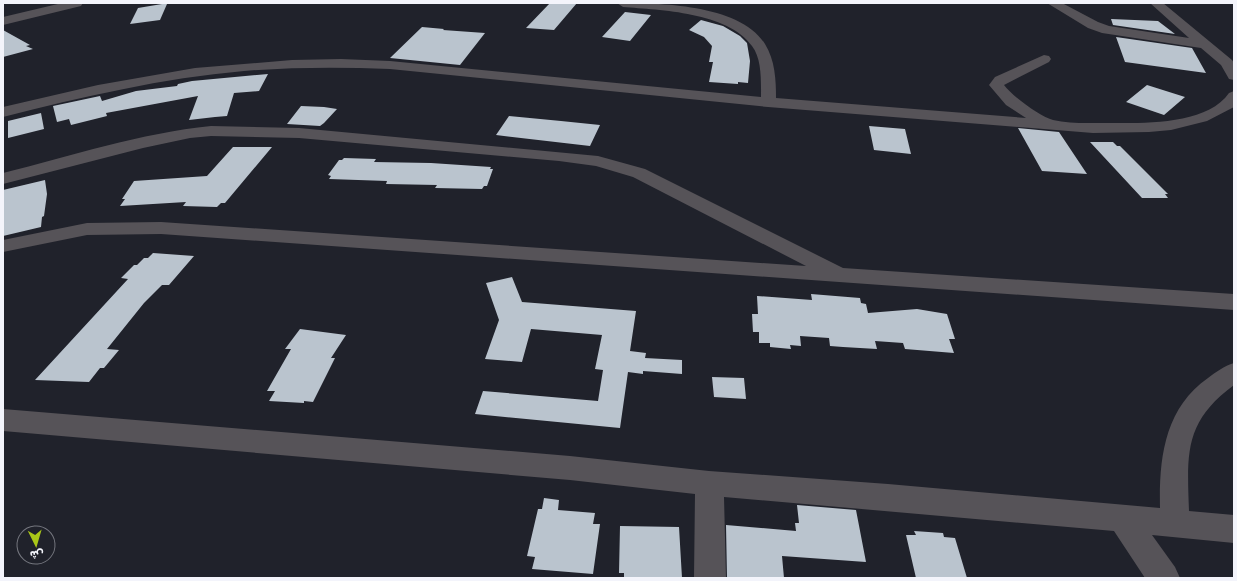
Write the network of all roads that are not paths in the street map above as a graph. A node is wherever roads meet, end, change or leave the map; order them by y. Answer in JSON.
{"nodes":[{"id":1,"x":77,"y":3,"type":"edge"},
{"id":2,"x":623,"y":3,"type":"edge"},
{"id":3,"x":1053,"y":3,"type":"edge"},
{"id":4,"x":1156,"y":3,"type":"edge"},
{"id":5,"x":3,"y":21,"type":"edge"},
{"id":6,"x":1204,"y":44,"type":"junction"},
{"id":7,"x":1044,"y":59,"type":"dead end"},
{"id":8,"x":1234,"y":76,"type":"edge"},
{"id":9,"x":1234,"y":96,"type":"edge"},
{"id":10,"x":768,"y":102,"type":"junction"},
{"id":11,"x":3,"y":112,"type":"edge"},
{"id":12,"x":1052,"y":125,"type":"junction"},
{"id":13,"x":3,"y":179,"type":"edge"},
{"id":14,"x":3,"y":246,"type":"edge"},
{"id":15,"x":844,"y":276,"type":"junction"},
{"id":16,"x":1234,"y":302,"type":"edge"},
{"id":17,"x":1234,"y":372,"type":"edge"},
{"id":18,"x":3,"y":420,"type":"edge"},
{"id":19,"x":709,"y":483,"type":"junction"},
{"id":20,"x":1123,"y":520,"type":"junction"},
{"id":21,"x":1175,"y":524,"type":"junction"},
{"id":22,"x":1234,"y":529,"type":"edge"},
{"id":23,"x":710,"y":578,"type":"edge"},
{"id":24,"x":1164,"y":578,"type":"edge"}],
"edges":[{"from":1,"to":5,"type":"street"},
{"from":2,"to":10,"type":"street"},
{"from":3,"to":6,"type":"street"},
{"from":4,"to":6,"type":"street"},
{"from":6,"to":8,"type":"street"},
{"from":7,"to":12,"type":"street"},
{"from":9,"to":12,"type":"street"},
{"from":10,"to":11,"type":"street"},
{"from":10,"to":12,"type":"street"},
{"from":13,"to":15,"type":"street"},
{"from":14,"to":15,"type":"street"},
{"from":15,"to":16,"type":"street"},
{"from":17,"to":21,"type":"street"},
{"from":18,"to":19,"type":"street"},
{"from":19,"to":20,"type":"street"},
{"from":19,"to":23,"type":"street"},
{"from":20,"to":21,"type":"street"},
{"from":20,"to":24,"type":"street"},
{"from":21,"to":22,"type":"street"}]}
